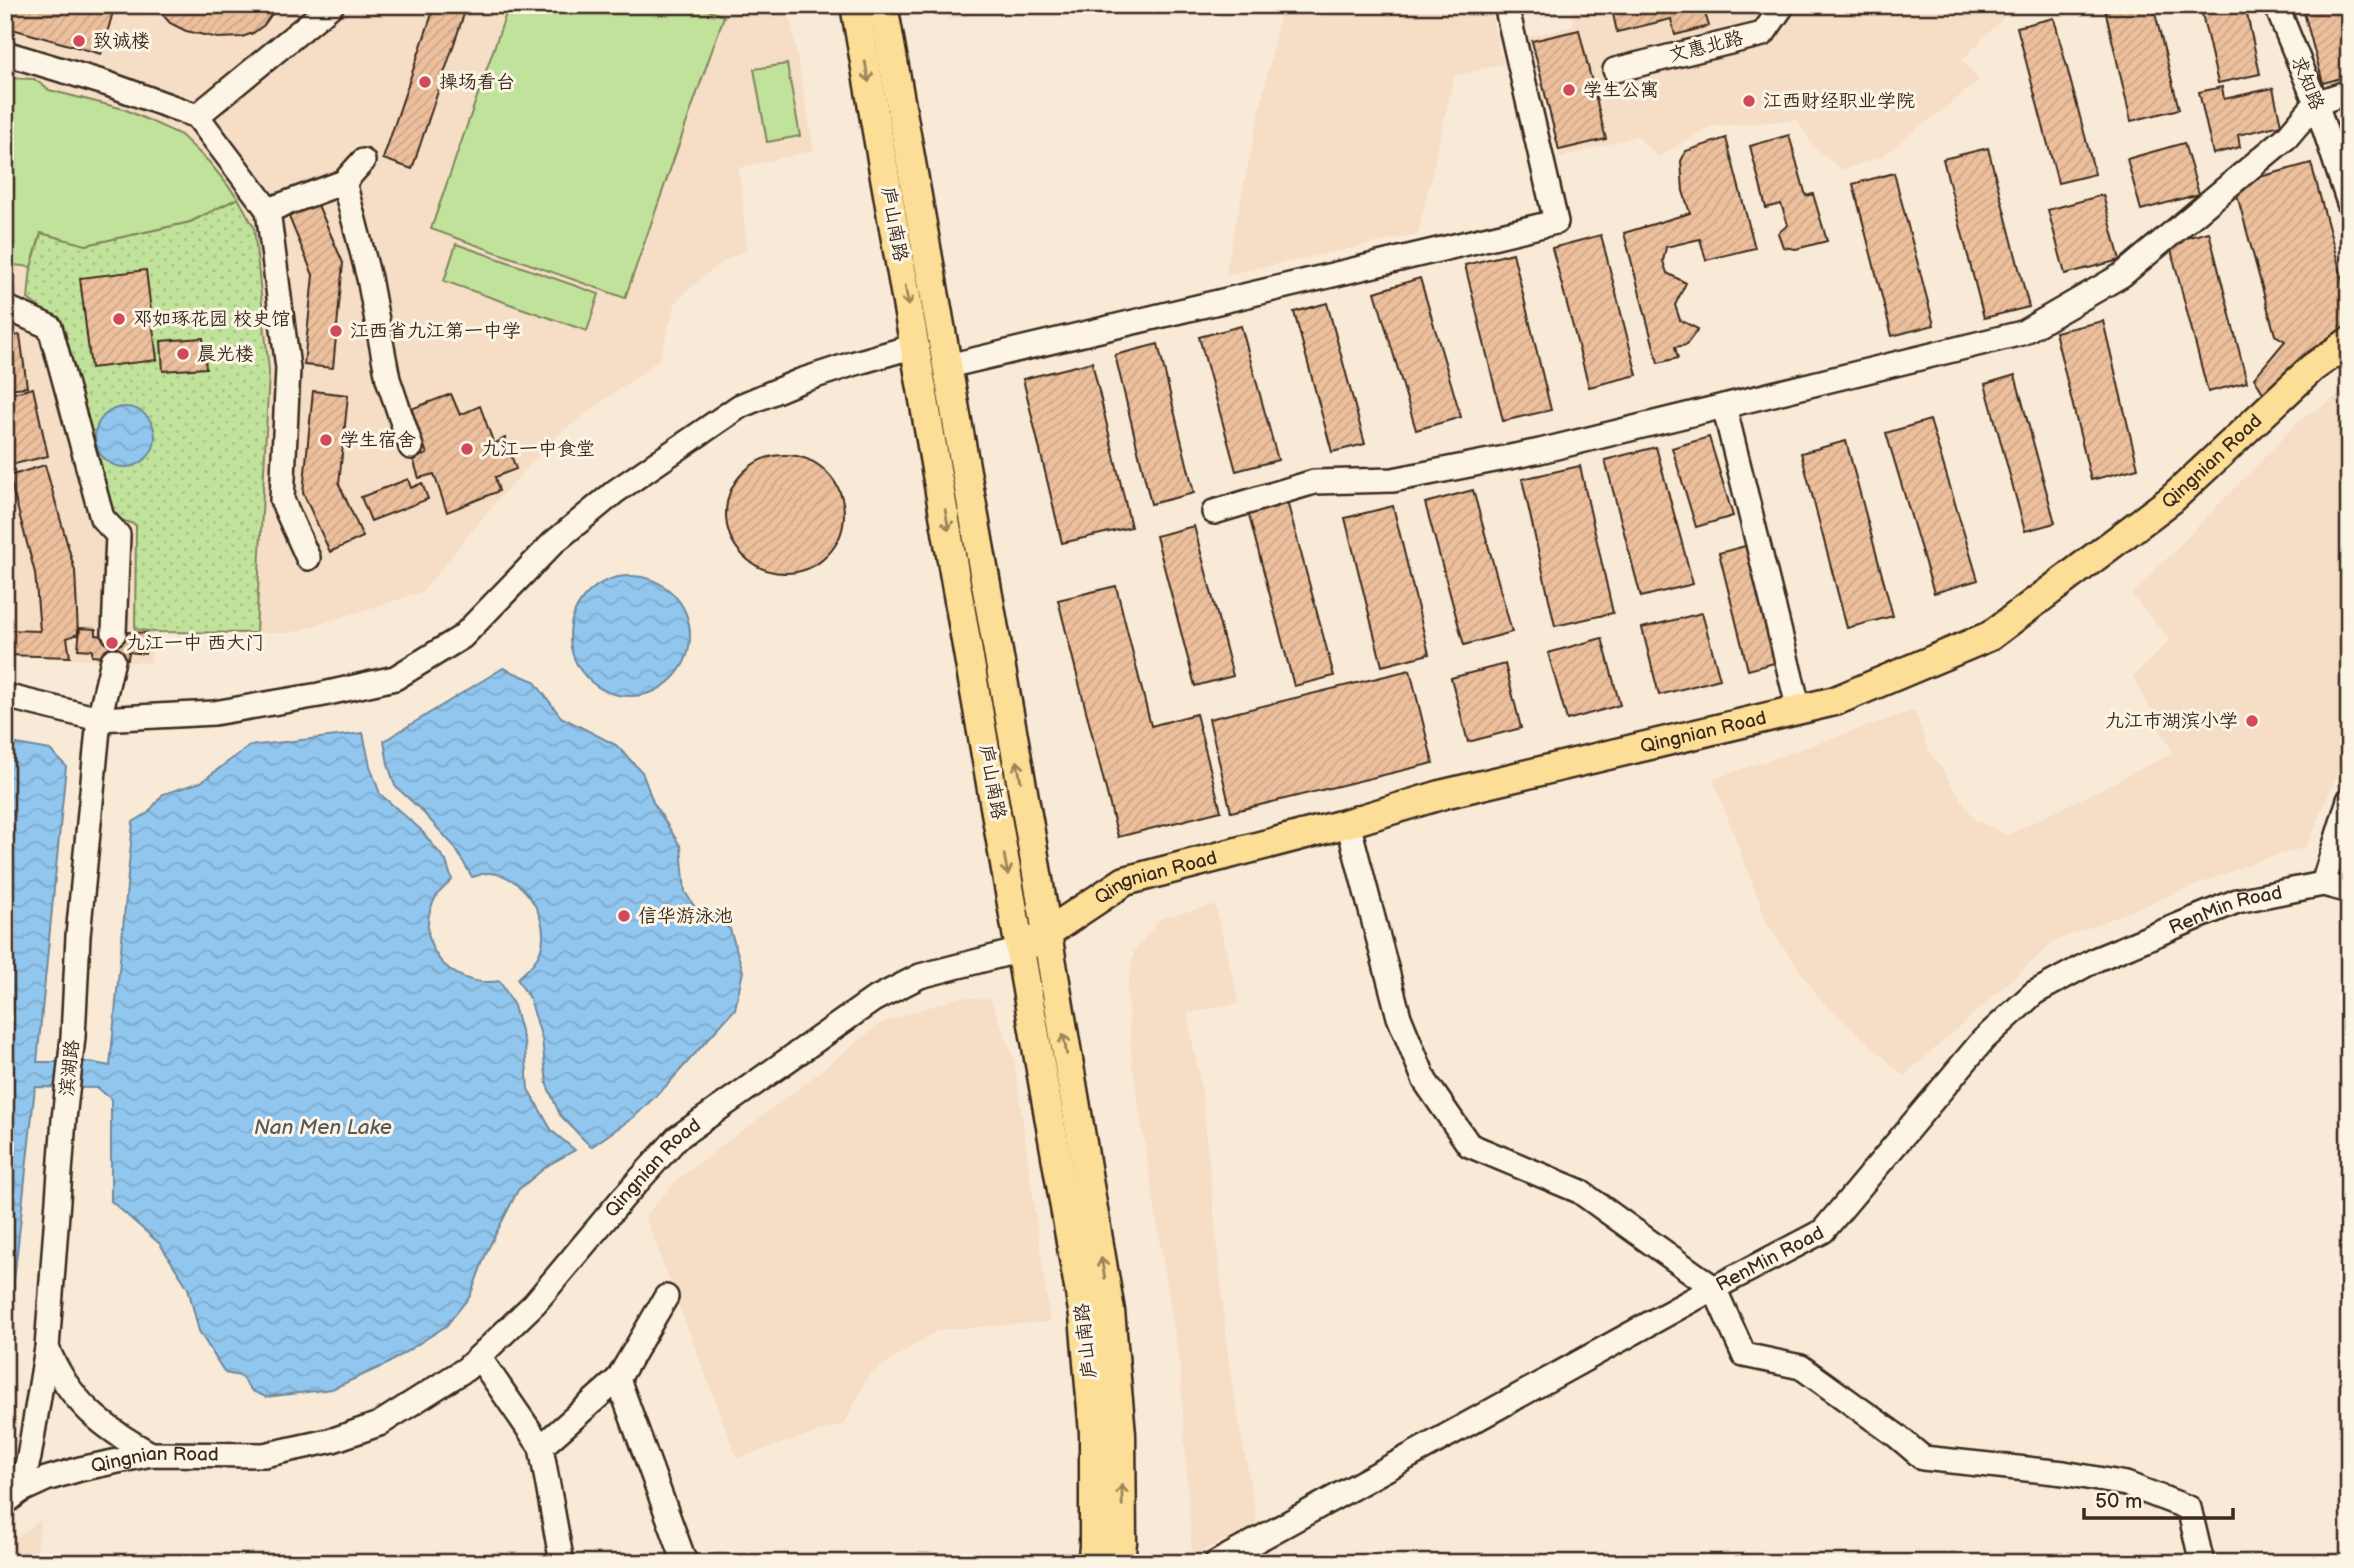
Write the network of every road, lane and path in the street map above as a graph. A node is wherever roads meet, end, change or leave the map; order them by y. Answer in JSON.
{"nodes":[{"id":1,"x":332,"y":5,"type":"edge"},
{"id":2,"x":855,"y":5,"type":"edge"},
{"id":3,"x":883,"y":5,"type":"edge"},
{"id":4,"x":1506,"y":5,"type":"edge"},
{"id":5,"x":1783,"y":5,"type":"edge"},
{"id":6,"x":2276,"y":5,"type":"edge"},
{"id":7,"x":5,"y":53,"type":"edge"},
{"id":8,"x":1615,"y":69,"type":"dead end"},
{"id":9,"x":2349,"y":92,"type":"edge"},
{"id":10,"x":2316,"y":103,"type":"junction"},
{"id":11,"x":197,"y":116,"type":"junction"},
{"id":12,"x":363,"y":161,"type":"dead end"},
{"id":13,"x":344,"y":182,"type":"junction"},
{"id":14,"x":2349,"y":203,"type":"edge"},
{"id":15,"x":268,"y":210,"type":"junction"},
{"id":16,"x":5,"y":307,"type":"edge"},
{"id":17,"x":2349,"y":342,"type":"edge"},
{"id":18,"x":915,"y":346,"type":"junction"},
{"id":19,"x":948,"y":366,"type":"junction"},
{"id":20,"x":1724,"y":406,"type":"junction"},
{"id":21,"x":411,"y":447,"type":"dead end"},
{"id":22,"x":1214,"y":512,"type":"dead end"},
{"id":23,"x":308,"y":558,"type":"dead end"},
{"id":24,"x":114,"y":633,"type":"dead end"},
{"id":25,"x":113,"y":660,"type":"dead end"},
{"id":26,"x":5,"y":696,"type":"edge"},
{"id":27,"x":1798,"y":710,"type":"junction"},
{"id":28,"x":99,"y":719,"type":"junction"},
{"id":29,"x":2349,"y":800,"type":"edge"},
{"id":30,"x":1348,"y":823,"type":"junction"},
{"id":31,"x":2323,"y":884,"type":"junction"},
{"id":32,"x":2349,"y":891,"type":"edge"},
{"id":33,"x":1047,"y":933,"type":"junction"},
{"id":34,"x":1021,"y":950,"type":"junction"},
{"id":35,"x":1714,"y":1289,"type":"junction"},
{"id":36,"x":666,"y":1297,"type":"dead end"},
{"id":37,"x":47,"y":1348,"type":"junction"},
{"id":38,"x":480,"y":1357,"type":"junction"},
{"id":39,"x":618,"y":1380,"type":"junction"},
{"id":40,"x":541,"y":1447,"type":"junction"},
{"id":41,"x":151,"y":1454,"type":"junction"},
{"id":42,"x":13,"y":1497,"type":"edge"},
{"id":43,"x":562,"y":1563,"type":"edge"},
{"id":44,"x":685,"y":1563,"type":"edge"},
{"id":45,"x":1092,"y":1563,"type":"edge"},
{"id":46,"x":1120,"y":1563,"type":"edge"},
{"id":47,"x":1216,"y":1563,"type":"edge"},
{"id":48,"x":2202,"y":1563,"type":"edge"}],
"edges":[{"from":1,"to":11,"type":"street"},
{"from":2,"to":18,"type":"main road","name":"庐山南路","one_way":true},
{"from":3,"to":19,"type":"main road","name":"庐山南路"},
{"from":4,"to":19,"type":"street"},
{"from":5,"to":8,"type":"street","name":"文惠北路"},
{"from":6,"to":10,"type":"street","name":"求知路"},
{"from":7,"to":11,"type":"street"},
{"from":9,"to":10,"type":"street"},
{"from":10,"to":14,"type":"street","name":"求知路"},
{"from":10,"to":20,"type":"street"},
{"from":11,"to":15,"type":"street"},
{"from":12,"to":13,"type":"street"},
{"from":13,"to":15,"type":"street"},
{"from":13,"to":21,"type":"street"},
{"from":15,"to":23,"type":"street"},
{"from":16,"to":24,"type":"street"},
{"from":17,"to":27,"type":"main road","name":"Qingnian Road"},
{"from":18,"to":28,"type":"street"},
{"from":18,"to":34,"type":"main road","name":"庐山南路","one_way":true},
{"from":33,"to":19,"type":"main road","name":"庐山南路","one_way":true},
{"from":20,"to":22,"type":"street"},
{"from":20,"to":27,"type":"street"},
{"from":25,"to":28,"type":"street","name":"滨湖路"},
{"from":26,"to":28,"type":"street"},
{"from":27,"to":30,"type":"main road","name":"Qingnian Road"},
{"from":28,"to":37,"type":"street","name":"滨湖路"},
{"from":29,"to":31,"type":"street"},
{"from":30,"to":33,"type":"main road","name":"Qingnian Road"},
{"from":30,"to":35,"type":"street"},
{"from":31,"to":32,"type":"street","name":"RenMin Road"},
{"from":31,"to":35,"type":"street","name":"RenMin Road"},
{"from":33,"to":34,"type":"main road","name":"Qingnian Road"},
{"from":46,"to":33,"type":"main road","name":"庐山南路","one_way":true},
{"from":34,"to":38,"type":"street","name":"Qingnian Road"},
{"from":34,"to":45,"type":"main road","name":"庐山南路"},
{"from":35,"to":47,"type":"street","name":"RenMin Road"},
{"from":35,"to":48,"type":"street"},
{"from":36,"to":39,"type":"street"},
{"from":37,"to":41,"type":"street"},
{"from":37,"to":42,"type":"street","name":"滨湖路"},
{"from":38,"to":40,"type":"street"},
{"from":38,"to":41,"type":"street","name":"Qingnian Road"},
{"from":39,"to":40,"type":"street"},
{"from":39,"to":44,"type":"street"},
{"from":40,"to":43,"type":"street"},
{"from":41,"to":42,"type":"street","name":"Qingnian Road"}]}
